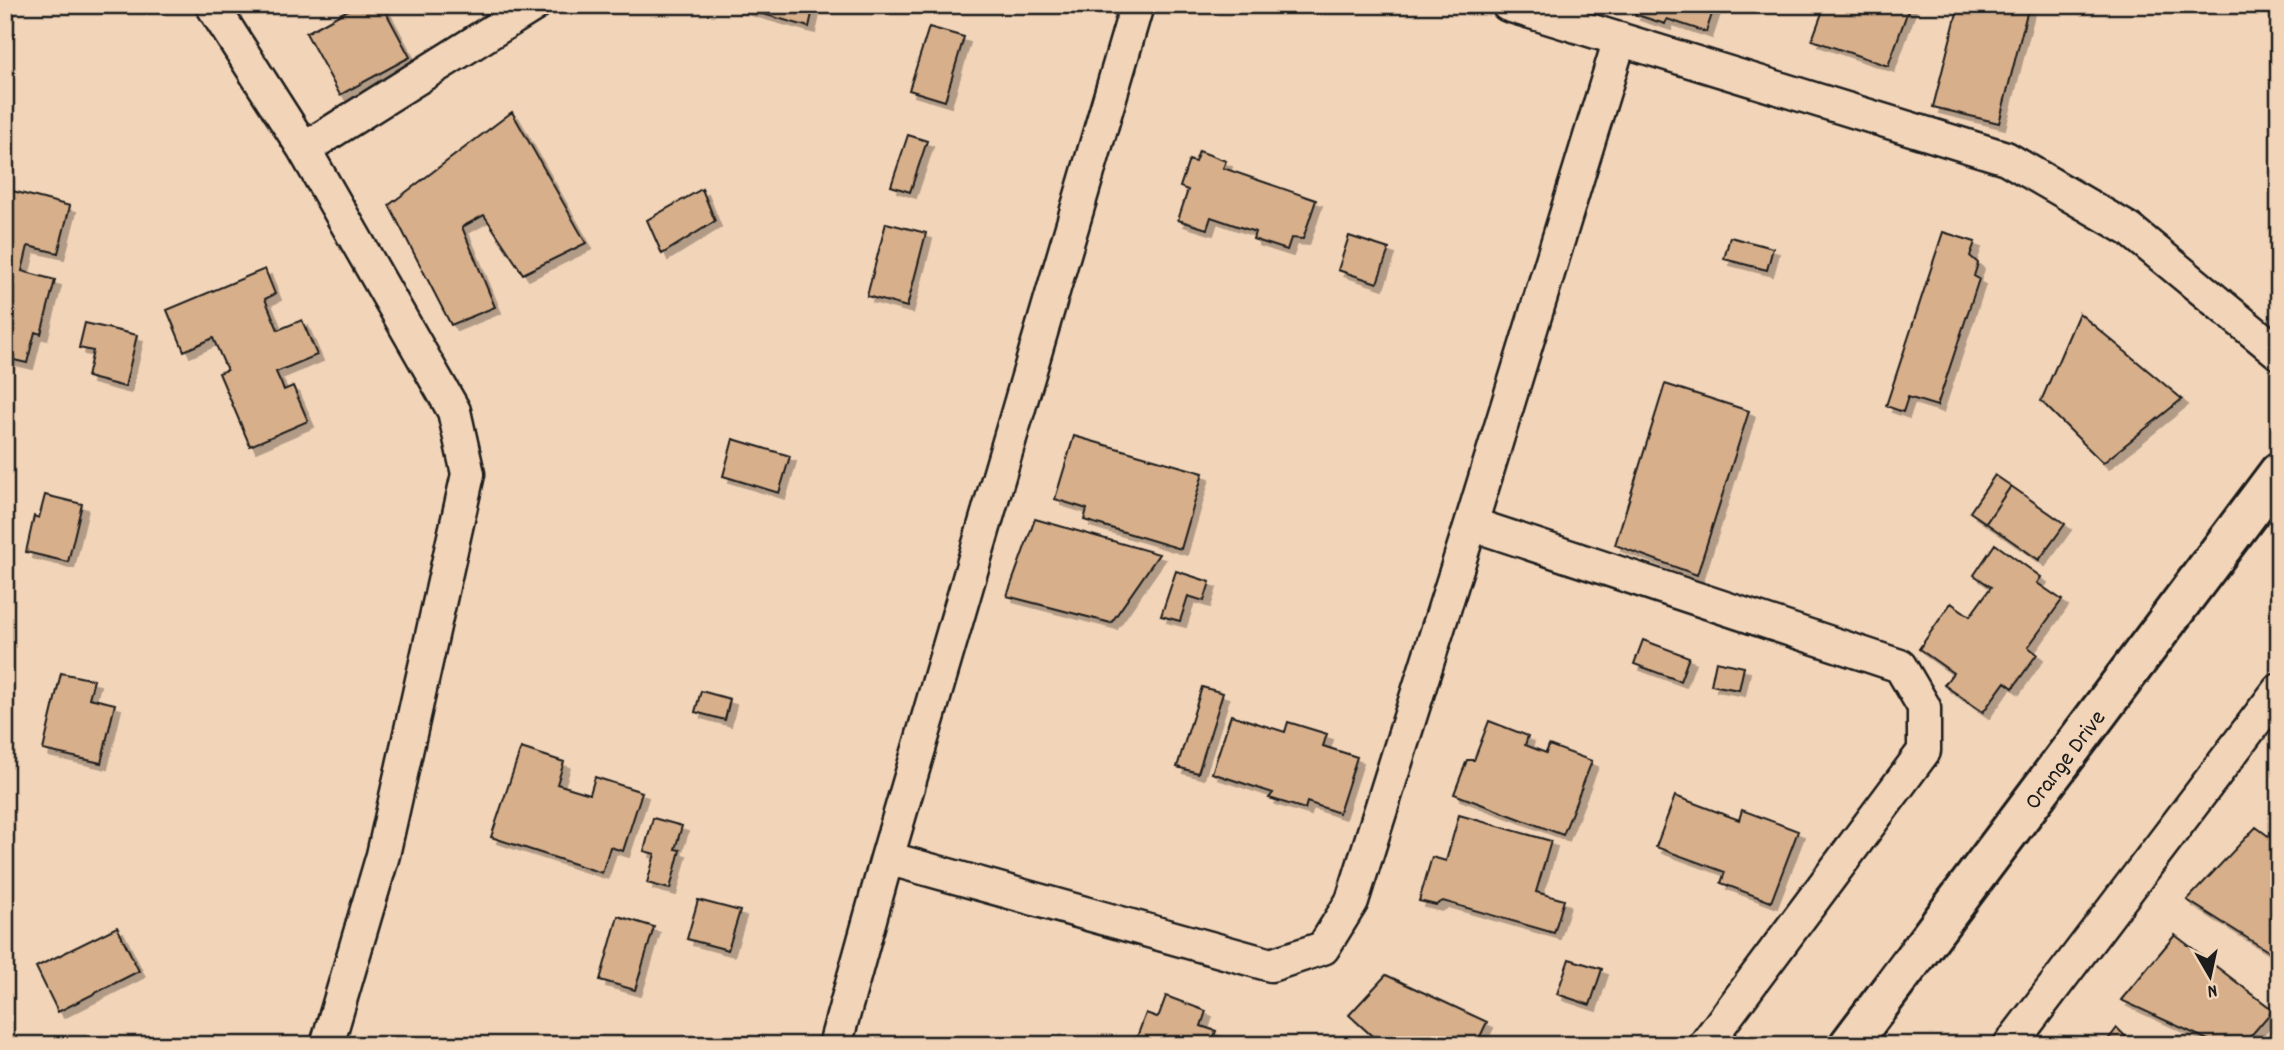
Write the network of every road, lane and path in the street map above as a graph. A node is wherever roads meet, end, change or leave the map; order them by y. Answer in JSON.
{"nodes":[{"id":1,"x":212,"y":5,"type":"edge"},
{"id":2,"x":534,"y":5,"type":"edge"},
{"id":3,"x":1137,"y":5,"type":"edge"},
{"id":4,"x":1508,"y":5,"type":"edge"},
{"id":5,"x":1620,"y":39,"type":"junction"},
{"id":6,"x":304,"y":149,"type":"junction"},
{"id":7,"x":2279,"y":353,"type":"edge"},
{"id":8,"x":2279,"y":472,"type":"edge"},
{"id":9,"x":1471,"y":524,"type":"junction"},
{"id":10,"x":2279,"y":690,"type":"edge"},
{"id":11,"x":887,"y":858,"type":"junction"},
{"id":12,"x":327,"y":1045,"type":"edge"},
{"id":13,"x":835,"y":1045,"type":"edge"},
{"id":14,"x":1705,"y":1045,"type":"edge"},
{"id":15,"x":1849,"y":1045,"type":"edge"},
{"id":16,"x":2010,"y":1045,"type":"edge"}],
"edges":[{"from":1,"to":6,"type":"street"},
{"from":2,"to":6,"type":"street"},
{"from":3,"to":11,"type":"street"},
{"from":4,"to":5,"type":"street"},
{"from":5,"to":7,"type":"street"},
{"from":5,"to":9,"type":"street"},
{"from":6,"to":12,"type":"street"},
{"from":8,"to":15,"type":"street","name":"Orange Drive"},
{"from":9,"to":11,"type":"street"},
{"from":9,"to":14,"type":"street"},
{"from":10,"to":16,"type":"street"},
{"from":11,"to":13,"type":"street"}]}
